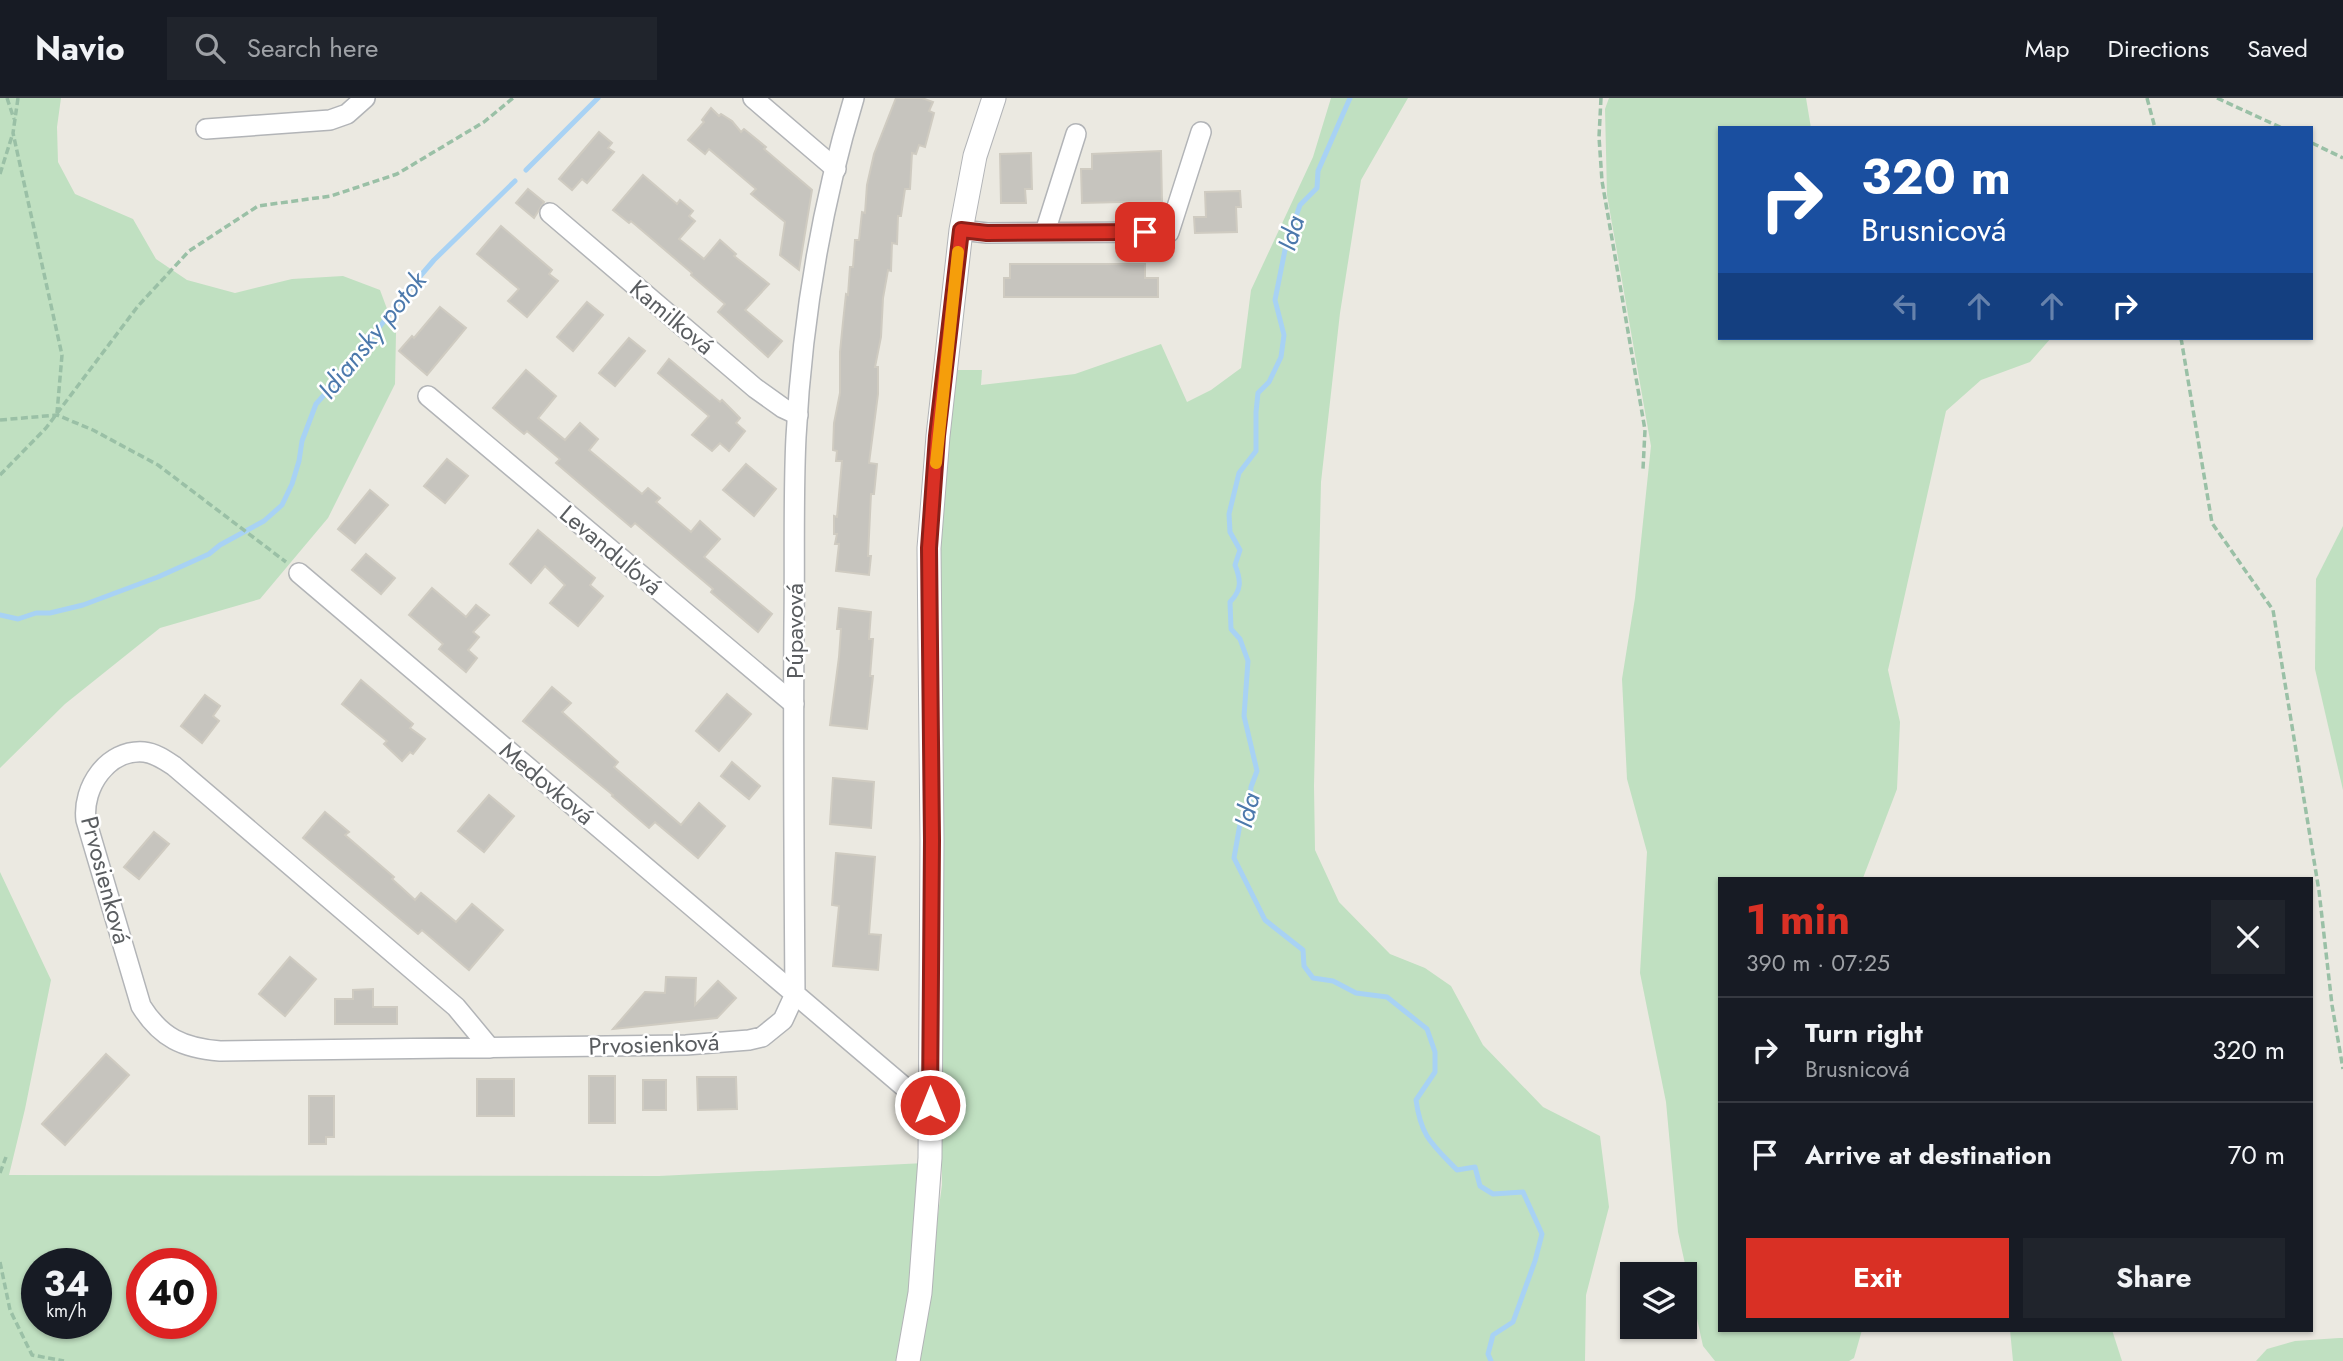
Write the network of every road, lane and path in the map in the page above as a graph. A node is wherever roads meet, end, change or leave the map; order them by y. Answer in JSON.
{"nodes":[{"id":1,"x":7,"y":98,"type":"edge"},
{"id":2,"x":19,"y":98,"type":"edge"},
{"id":3,"x":365,"y":98,"type":"edge"},
{"id":4,"x":513,"y":98,"type":"edge"},
{"id":5,"x":753,"y":98,"type":"edge"},
{"id":6,"x":854,"y":98,"type":"edge"},
{"id":7,"x":994,"y":98,"type":"edge"},
{"id":8,"x":1601,"y":98,"type":"edge"},
{"id":9,"x":2147,"y":98,"type":"edge"},
{"id":10,"x":2217,"y":98,"type":"edge"},
{"id":11,"x":15,"y":121,"type":"junction"},
{"id":12,"x":2154,"y":126,"type":"edge"},
{"id":13,"x":2278,"y":126,"type":"edge"},
{"id":14,"x":206,"y":129,"type":"dead end"},
{"id":15,"x":1201,"y":132,"type":"dead end"},
{"id":16,"x":13,"y":133,"type":"junction"},
{"id":17,"x":1076,"y":134,"type":"dead end"},
{"id":18,"x":2313,"y":143,"type":"edge"},
{"id":19,"x":2343,"y":158,"type":"edge"},
{"id":20,"x":836,"y":169,"type":"junction"},
{"id":21,"x":0,"y":174,"type":"edge"},
{"id":22,"x":550,"y":213,"type":"dead end"},
{"id":23,"x":961,"y":230,"type":"junction"},
{"id":24,"x":1045,"y":232,"type":"junction"},
{"id":25,"x":2181,"y":340,"type":"edge"},
{"id":26,"x":428,"y":396,"type":"dead end"},
{"id":27,"x":57,"y":415,"type":"junction"},
{"id":28,"x":798,"y":415,"type":"junction"},
{"id":29,"x":0,"y":420,"type":"edge"},
{"id":30,"x":1643,"y":469,"type":"dead end"},
{"id":31,"x":0,"y":475,"type":"edge"},
{"id":32,"x":299,"y":573,"type":"joint"},
{"id":33,"x":794,"y":704,"type":"junction"},
{"id":34,"x":795,"y":994,"type":"junction"},
{"id":35,"x":490,"y":1048,"type":"junction"},
{"id":36,"x":2343,"y":1069,"type":"edge"},
{"id":37,"x":930,"y":1105,"type":"junction"},
{"id":38,"x":6,"y":1157,"type":"dead end"},
{"id":39,"x":0,"y":1173,"type":"edge"},
{"id":40,"x":0,"y":1262,"type":"edge"},
{"id":41,"x":64,"y":1361,"type":"edge"},
{"id":42,"x":908,"y":1361,"type":"edge"}],
"edges":[{"from":1,"to":11,"type":"path"},
{"from":2,"to":11,"type":"path"},
{"from":3,"to":14,"type":"street"},
{"from":4,"to":27,"type":"path"},
{"from":5,"to":20,"type":"street"},
{"from":6,"to":20,"type":"street","name":"Púpavová"},
{"from":7,"to":23,"type":"street"},
{"from":8,"to":30,"type":"path"},
{"from":9,"to":12,"type":"path"},
{"from":10,"to":13,"type":"path"},
{"from":11,"to":16,"type":"path"},
{"from":15,"to":24,"type":"street"},
{"from":16,"to":21,"type":"path"},
{"from":16,"to":27,"type":"path"},
{"from":17,"to":24,"type":"street"},
{"from":18,"to":19,"type":"path"},
{"from":20,"to":28,"type":"street","name":"Púpavová"},
{"from":22,"to":28,"type":"street","name":"Kamilková"},
{"from":23,"to":24,"type":"street"},
{"from":23,"to":37,"type":"street"},
{"from":25,"to":36,"type":"path"},
{"from":26,"to":33,"type":"street","name":"Levanduľová"},
{"from":27,"to":29,"type":"path"},
{"from":27,"to":31,"type":"path"},
{"from":27,"to":32,"type":"path"},
{"from":28,"to":33,"type":"street","name":"Púpavová"},
{"from":32,"to":34,"type":"street","name":"Medovková"},
{"from":33,"to":34,"type":"street","name":"Púpavová"},
{"from":34,"to":35,"type":"street","name":"Prvosienková"},
{"from":34,"to":37,"type":"street"},
{"from":35,"to":35,"type":"street","name":"Prvosienková"},
{"from":37,"to":42,"type":"street"},
{"from":38,"to":39,"type":"path"},
{"from":40,"to":41,"type":"path"}]}
